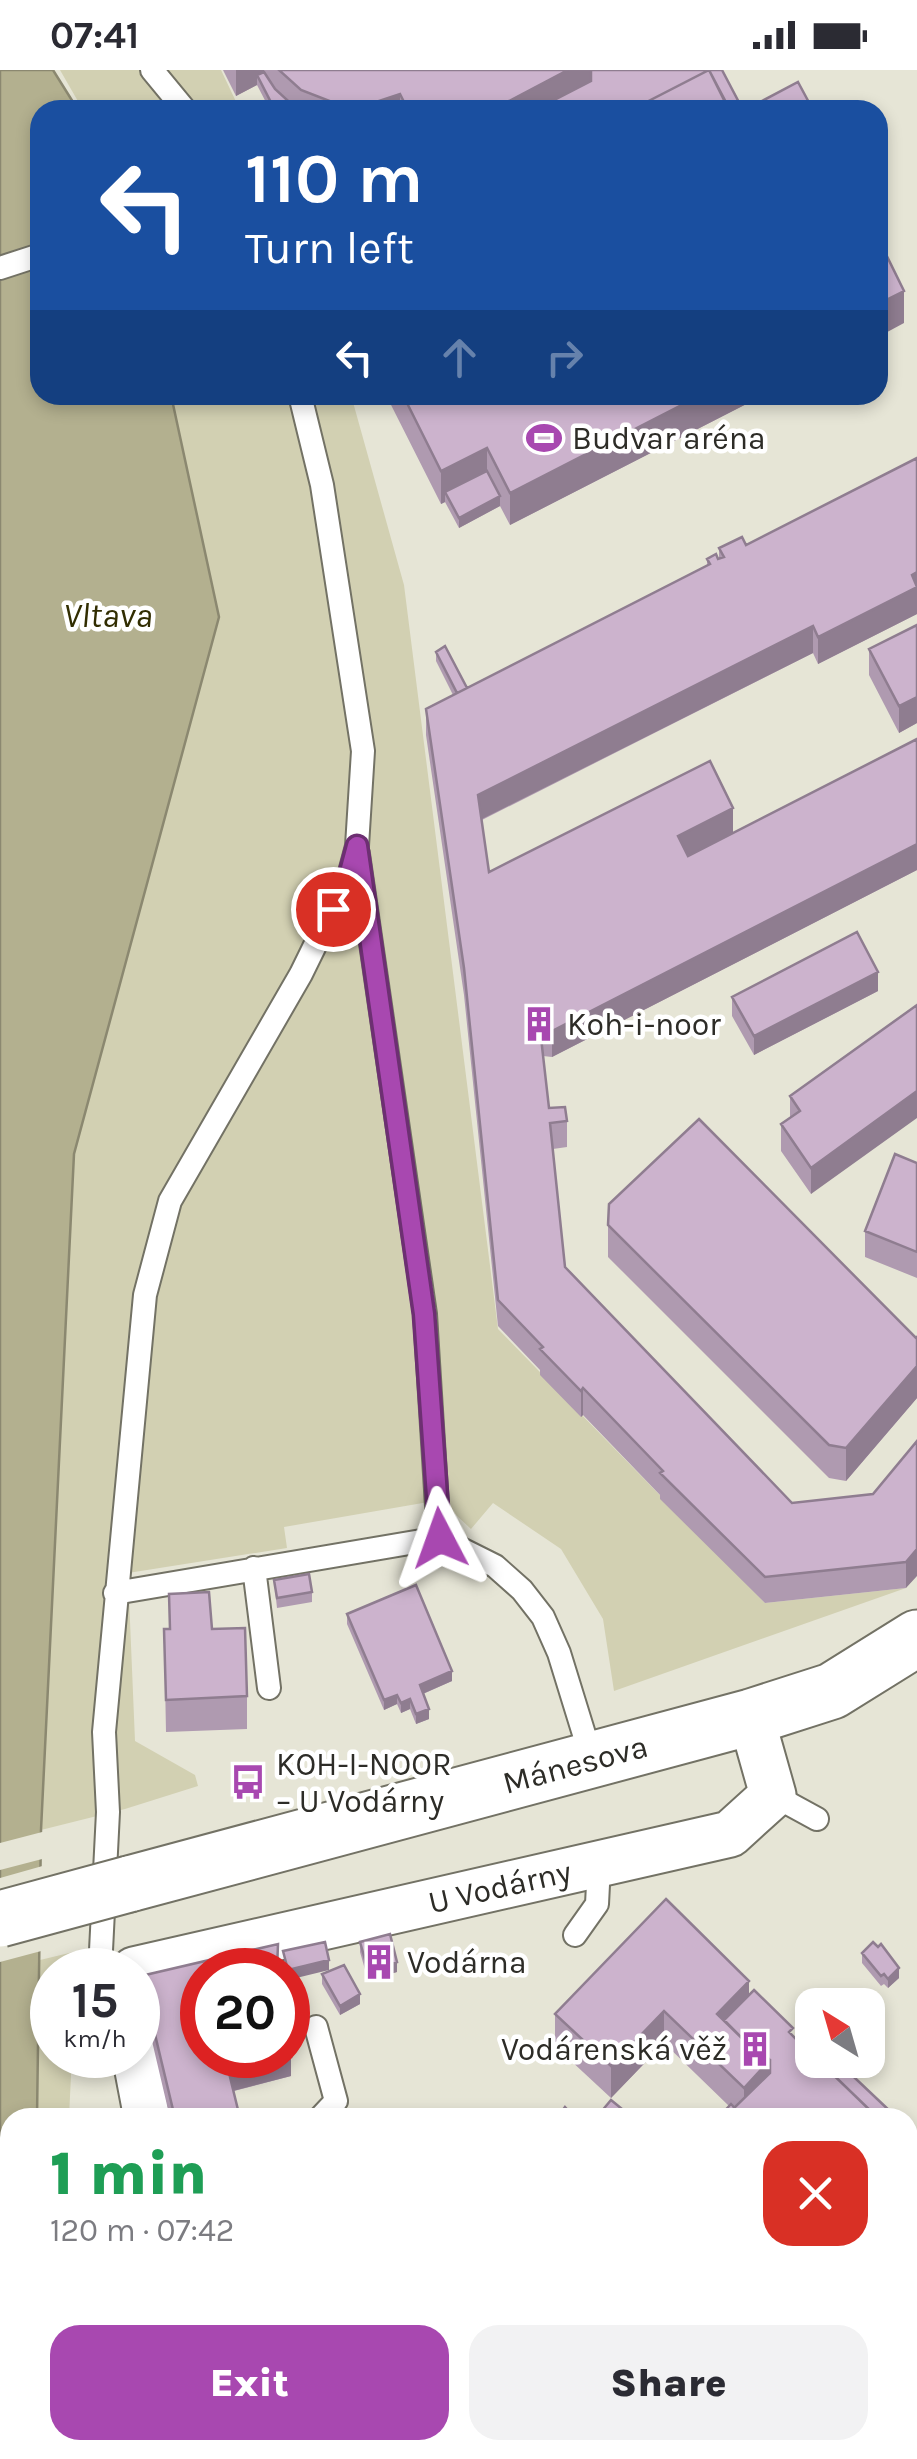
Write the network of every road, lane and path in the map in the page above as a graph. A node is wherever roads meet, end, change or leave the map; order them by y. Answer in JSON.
{"nodes":[{"id":1,"x":152,"y":70,"type":"edge"},
{"id":2,"x":176,"y":100,"type":"edge"},
{"id":3,"x":30,"y":258,"type":"edge"},
{"id":4,"x":0,"y":268,"type":"edge"},
{"id":5,"x":302,"y":405,"type":"edge"},
{"id":6,"x":357,"y":846,"type":"junction"},
{"id":7,"x":440,"y":1538,"type":"junction"},
{"id":8,"x":254,"y":1568,"type":"junction"},
{"id":9,"x":115,"y":1592,"type":"junction"},
{"id":10,"x":917,"y":1638,"type":"edge"},
{"id":11,"x":269,"y":1688,"type":"dead end"},
{"id":12,"x":751,"y":1717,"type":"junction"},
{"id":13,"x":592,"y":1760,"type":"junction"},
{"id":14,"x":773,"y":1795,"type":"junction"},
{"id":15,"x":817,"y":1819,"type":"dead end"},
{"id":16,"x":598,"y":1865,"type":"junction"},
{"id":17,"x":0,"y":1919,"type":"edge"},
{"id":18,"x":575,"y":1935,"type":"dead end"},
{"id":19,"x":118,"y":1948,"type":"edge"},
{"id":20,"x":150,"y":1948,"type":"edge"},
{"id":21,"x":316,"y":2027,"type":"dead end"},
{"id":22,"x":139,"y":2078,"type":"edge"},
{"id":23,"x":145,"y":2108,"type":"edge"},
{"id":24,"x":329,"y":2108,"type":"edge"}],
"edges":[{"from":1,"to":2,"type":"lane"},
{"from":3,"to":4,"type":"lane"},
{"from":5,"to":6,"type":"lane"},
{"from":6,"to":7,"type":"lane"},
{"from":6,"to":9,"type":"lane"},
{"from":7,"to":8,"type":"lane"},
{"from":7,"to":13,"type":"lane"},
{"from":8,"to":9,"type":"lane"},
{"from":8,"to":11,"type":"lane"},
{"from":9,"to":19,"type":"lane"},
{"from":10,"to":12,"type":"main road","name":"Mánesova"},
{"from":12,"to":13,"type":"main road","name":"Mánesova"},
{"from":12,"to":14,"type":"street"},
{"from":13,"to":17,"type":"main road","name":"Mánesova","bridge":true},
{"from":14,"to":15,"type":"lane"},
{"from":14,"to":16,"type":"street","name":"U Vodárny"},
{"from":16,"to":18,"type":"lane"},
{"from":16,"to":20,"type":"street","name":"U Vodárny"},
{"from":21,"to":24,"type":"lane"},
{"from":22,"to":23,"type":"street"}]}
